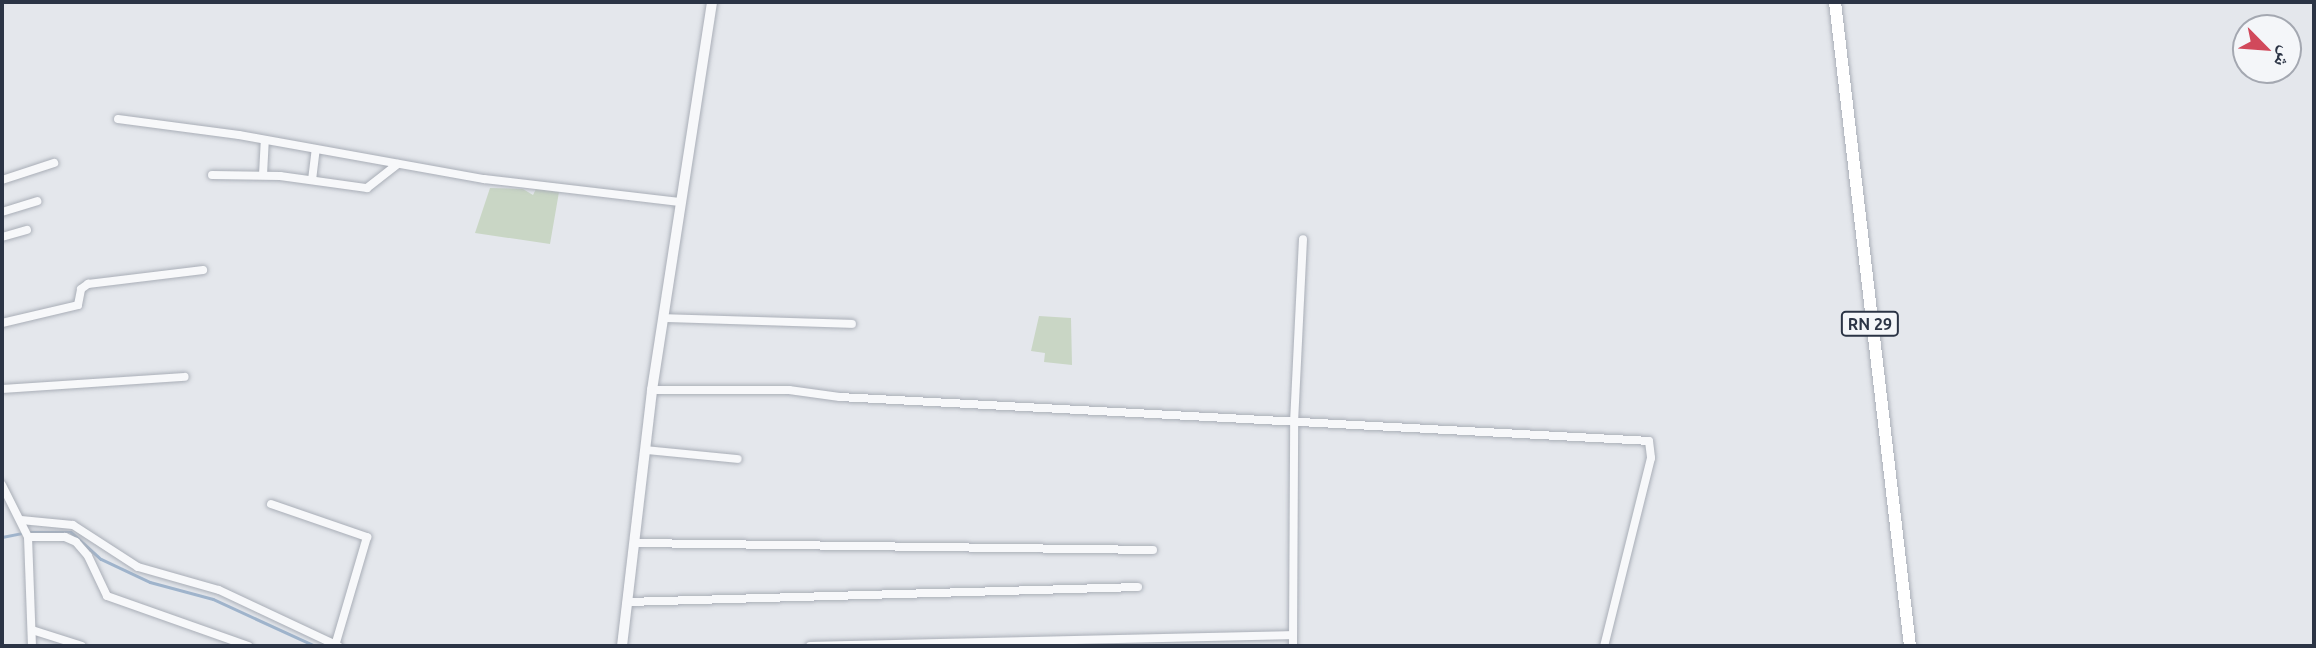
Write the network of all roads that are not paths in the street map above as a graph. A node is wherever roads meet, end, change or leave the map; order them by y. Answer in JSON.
{"nodes":[{"id":1,"x":712,"y":2,"type":"edge"},
{"id":2,"x":1835,"y":2,"type":"edge"},
{"id":3,"x":118,"y":119,"type":"dead end"},
{"id":4,"x":265,"y":140,"type":"junction"},
{"id":5,"x":316,"y":149,"type":"junction"},
{"id":6,"x":54,"y":163,"type":"dead end"},
{"id":7,"x":398,"y":164,"type":"junction"},
{"id":8,"x":212,"y":174,"type":"dead end"},
{"id":9,"x":263,"y":175,"type":"junction"},
{"id":10,"x":2,"y":180,"type":"edge"},
{"id":11,"x":312,"y":180,"type":"junction"},
{"id":12,"x":37,"y":201,"type":"dead end"},
{"id":13,"x":680,"y":202,"type":"junction"},
{"id":14,"x":2,"y":212,"type":"edge"},
{"id":15,"x":27,"y":230,"type":"dead end"},
{"id":16,"x":2,"y":237,"type":"edge"},
{"id":17,"x":1303,"y":239,"type":"dead end"},
{"id":18,"x":203,"y":270,"type":"dead end"},
{"id":19,"x":663,"y":318,"type":"junction"},
{"id":20,"x":2,"y":323,"type":"edge"},
{"id":21,"x":852,"y":324,"type":"dead end"},
{"id":22,"x":185,"y":377,"type":"dead end"},
{"id":23,"x":2,"y":389,"type":"edge"},
{"id":24,"x":652,"y":390,"type":"junction"},
{"id":25,"x":1294,"y":423,"type":"junction"},
{"id":26,"x":646,"y":450,"type":"junction"},
{"id":27,"x":738,"y":459,"type":"dead end"},
{"id":28,"x":2,"y":485,"type":"edge"},
{"id":29,"x":271,"y":504,"type":"dead end"},
{"id":30,"x":22,"y":522,"type":"junction"},
{"id":31,"x":27,"y":535,"type":"junction"},
{"id":32,"x":634,"y":543,"type":"junction"},
{"id":33,"x":1153,"y":550,"type":"dead end"},
{"id":34,"x":1138,"y":587,"type":"dead end"},
{"id":35,"x":627,"y":602,"type":"junction"},
{"id":36,"x":32,"y":630,"type":"junction"},
{"id":37,"x":1293,"y":635,"type":"junction"},
{"id":38,"x":337,"y":644,"type":"edge"},
{"id":39,"x":32,"y":646,"type":"edge"},
{"id":40,"x":82,"y":646,"type":"edge"},
{"id":41,"x":248,"y":646,"type":"edge"},
{"id":42,"x":622,"y":646,"type":"edge"},
{"id":43,"x":810,"y":646,"type":"edge"},
{"id":44,"x":1293,"y":646,"type":"edge"},
{"id":45,"x":1604,"y":646,"type":"edge"},
{"id":46,"x":1910,"y":646,"type":"edge"}],
"edges":[{"from":1,"to":13,"type":"street"},
{"from":2,"to":46,"type":"main road","number":"RN 29"},
{"from":3,"to":4,"type":"street"},
{"from":4,"to":5,"type":"street"},
{"from":4,"to":9,"type":"street"},
{"from":5,"to":7,"type":"street"},
{"from":5,"to":11,"type":"street"},
{"from":6,"to":10,"type":"street"},
{"from":7,"to":11,"type":"street"},
{"from":7,"to":13,"type":"street"},
{"from":8,"to":9,"type":"street"},
{"from":9,"to":11,"type":"street"},
{"from":12,"to":14,"type":"street"},
{"from":13,"to":19,"type":"street"},
{"from":15,"to":16,"type":"street"},
{"from":17,"to":25,"type":"street"},
{"from":18,"to":20,"type":"street"},
{"from":19,"to":21,"type":"street"},
{"from":19,"to":24,"type":"street"},
{"from":22,"to":23,"type":"street"},
{"from":24,"to":25,"type":"street"},
{"from":24,"to":26,"type":"street"},
{"from":25,"to":37,"type":"street"},
{"from":25,"to":45,"type":"street"},
{"from":26,"to":27,"type":"street"},
{"from":26,"to":32,"type":"street"},
{"from":28,"to":30,"type":"street"},
{"from":29,"to":38,"type":"street"},
{"from":30,"to":31,"type":"street"},
{"from":30,"to":38,"type":"street"},
{"from":31,"to":36,"type":"street"},
{"from":31,"to":41,"type":"street"},
{"from":32,"to":33,"type":"street"},
{"from":32,"to":35,"type":"street"},
{"from":34,"to":35,"type":"street"},
{"from":35,"to":42,"type":"street"},
{"from":36,"to":39,"type":"street"},
{"from":36,"to":40,"type":"street"},
{"from":37,"to":43,"type":"street"},
{"from":37,"to":44,"type":"street"}]}
